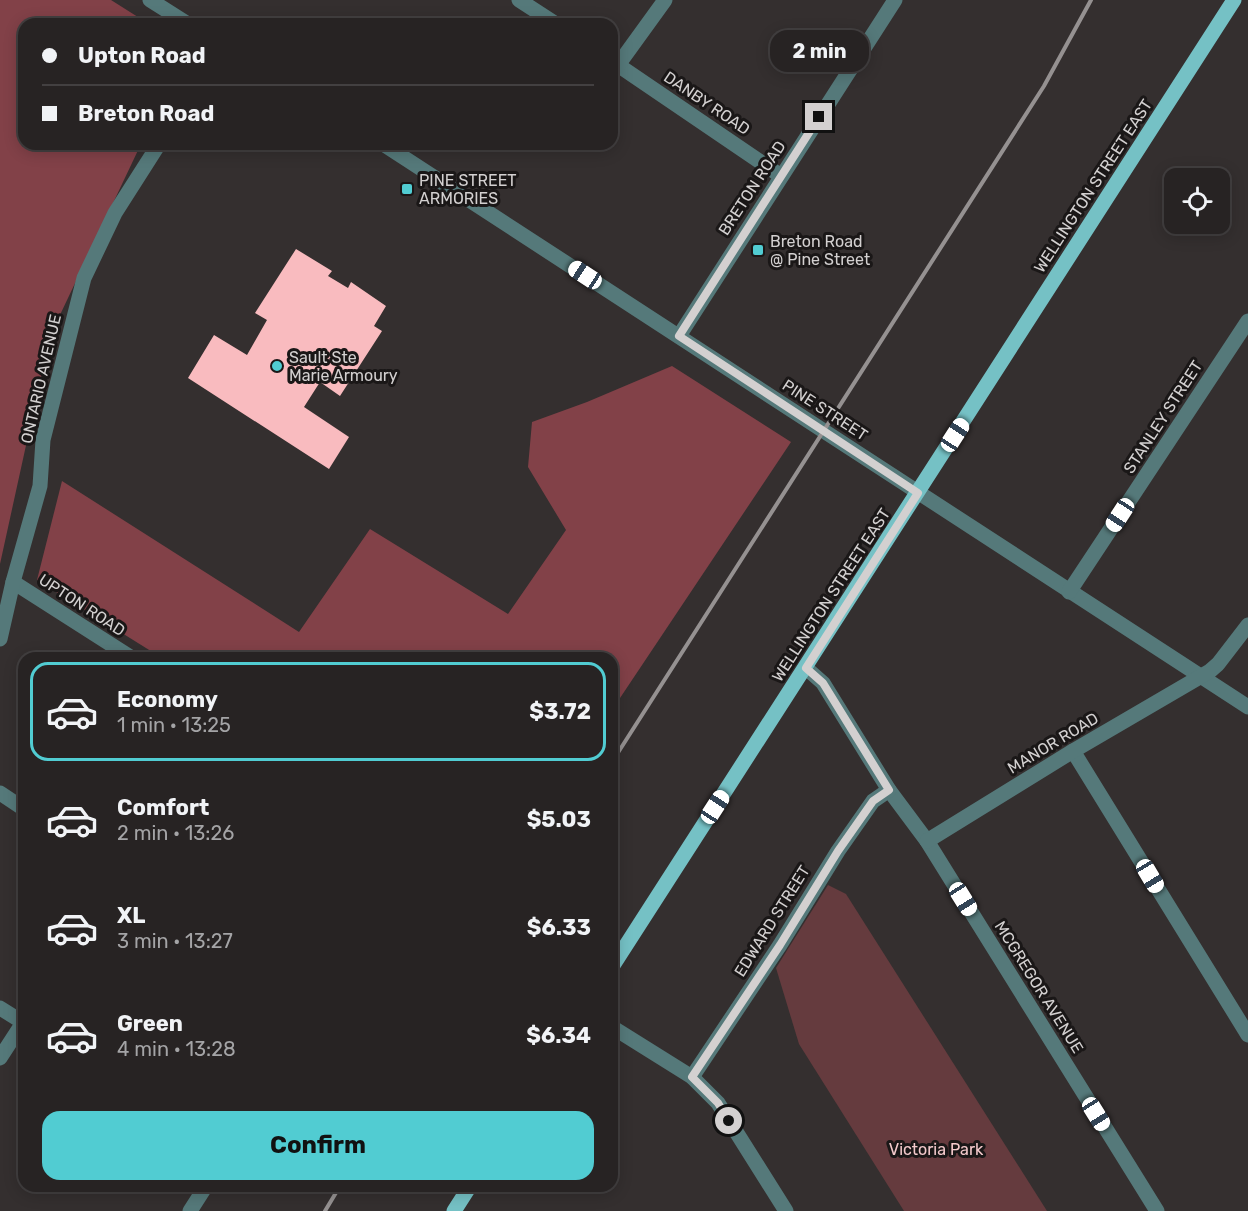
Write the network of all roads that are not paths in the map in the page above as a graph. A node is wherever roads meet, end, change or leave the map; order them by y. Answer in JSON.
{"nodes":[{"id":1,"x":150,"y":0,"type":"edge"},
{"id":2,"x":519,"y":0,"type":"edge"},
{"id":3,"x":665,"y":0,"type":"edge"},
{"id":4,"x":895,"y":0,"type":"edge"},
{"id":5,"x":1234,"y":0,"type":"edge"},
{"id":6,"x":178,"y":18,"type":"edge"},
{"id":7,"x":547,"y":18,"type":"edge"},
{"id":8,"x":618,"y":59,"type":"edge"},
{"id":9,"x":618,"y":65,"type":"edge"},
{"id":10,"x":155,"y":150,"type":"edge"},
{"id":11,"x":391,"y":150,"type":"edge"},
{"id":12,"x":781,"y":176,"type":"junction"},
{"id":13,"x":1248,"y":321,"type":"edge"},
{"id":14,"x":679,"y":336,"type":"junction"},
{"id":15,"x":918,"y":493,"type":"junction"},
{"id":16,"x":13,"y":582,"type":"junction"},
{"id":17,"x":1069,"y":592,"type":"junction"},
{"id":18,"x":1248,"y":625,"type":"edge"},
{"id":19,"x":0,"y":639,"type":"edge"},
{"id":20,"x":123,"y":652,"type":"edge"},
{"id":21,"x":806,"y":668,"type":"junction"},
{"id":22,"x":1199,"y":677,"type":"junction"},
{"id":23,"x":1248,"y":707,"type":"edge"},
{"id":24,"x":1073,"y":751,"type":"junction"},
{"id":25,"x":889,"y":790,"type":"junction"},
{"id":26,"x":0,"y":793,"type":"edge"},
{"id":27,"x":18,"y":805,"type":"edge"},
{"id":28,"x":927,"y":841,"type":"junction"},
{"id":29,"x":618,"y":958,"type":"edge"},
{"id":30,"x":0,"y":1008,"type":"edge"},
{"id":31,"x":18,"y":1018,"type":"edge"},
{"id":32,"x":618,"y":1030,"type":"edge"},
{"id":33,"x":18,"y":1031,"type":"edge"},
{"id":34,"x":1248,"y":1035,"type":"edge"},
{"id":35,"x":0,"y":1058,"type":"edge"},
{"id":36,"x":692,"y":1077,"type":"junction"},
{"id":37,"x":202,"y":1192,"type":"edge"},
{"id":38,"x":466,"y":1192,"type":"edge"},
{"id":39,"x":190,"y":1211,"type":"edge"},
{"id":40,"x":454,"y":1211,"type":"edge"},
{"id":41,"x":786,"y":1211,"type":"edge"},
{"id":42,"x":1157,"y":1211,"type":"edge"}],
"edges":[{"from":1,"to":6,"type":"street"},
{"from":2,"to":7,"type":"street"},
{"from":3,"to":8,"type":"street"},
{"from":4,"to":12,"type":"street","name":"BRETON ROAD"},
{"from":5,"to":15,"type":"main road","name":"WELLINGTON STREET EAST"},
{"from":9,"to":12,"type":"street","name":"DANBY ROAD"},
{"from":10,"to":16,"type":"street","name":"ONTARIO AVENUE"},
{"from":11,"to":14,"type":"street","name":"PINE STREET"},
{"from":12,"to":14,"type":"street","name":"BRETON ROAD"},
{"from":13,"to":17,"type":"street","name":"STANLEY STREET"},
{"from":14,"to":15,"type":"street","name":"PINE STREET"},
{"from":15,"to":17,"type":"street","name":"PINE STREET"},
{"from":15,"to":21,"type":"main road","name":"WELLINGTON STREET EAST"},
{"from":16,"to":19,"type":"street","name":"ONTARIO AVENUE"},
{"from":16,"to":20,"type":"street","name":"UPTON ROAD"},
{"from":17,"to":22,"type":"street","name":"PINE STREET"},
{"from":18,"to":22,"type":"street","name":"MANOR ROAD"},
{"from":21,"to":25,"type":"street","name":"MCGREGOR AVENUE"},
{"from":21,"to":29,"type":"main road","name":"WELLINGTON STREET EAST"},
{"from":22,"to":23,"type":"street","name":"PINE STREET"},
{"from":22,"to":24,"type":"street","name":"MANOR ROAD"},
{"from":24,"to":28,"type":"street","name":"MANOR ROAD"},
{"from":24,"to":34,"type":"street"},
{"from":25,"to":28,"type":"street","name":"MCGREGOR AVENUE"},
{"from":25,"to":36,"type":"street","name":"EDWARD STREET"},
{"from":26,"to":27,"type":"street"},
{"from":28,"to":42,"type":"street","name":"MCGREGOR AVENUE"},
{"from":30,"to":31,"type":"street"},
{"from":32,"to":36,"type":"street"},
{"from":33,"to":35,"type":"street"},
{"from":36,"to":41,"type":"street"},
{"from":37,"to":39,"type":"street"},
{"from":38,"to":40,"type":"main road"}]}
